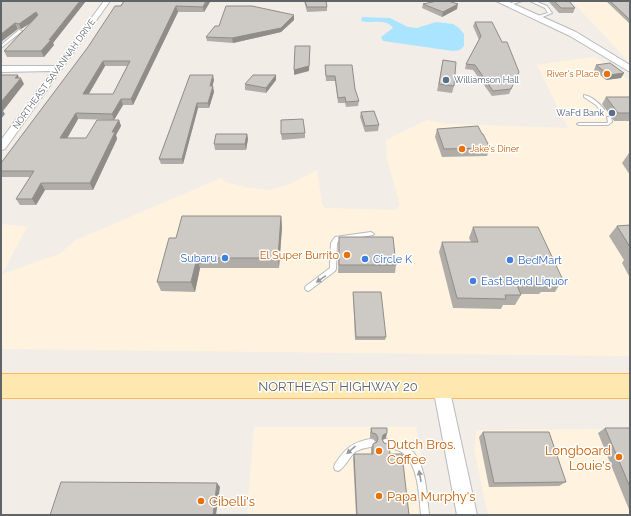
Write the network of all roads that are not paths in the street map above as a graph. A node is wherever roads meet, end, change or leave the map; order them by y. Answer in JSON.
{"nodes":[{"id":1,"x":107,"y":1,"type":"edge"},
{"id":2,"x":500,"y":1,"type":"edge"},
{"id":3,"x":520,"y":1,"type":"edge"},
{"id":4,"x":532,"y":1,"type":"edge"},
{"id":5,"x":510,"y":4,"type":"junction"},
{"id":6,"x":539,"y":17,"type":"junction"},
{"id":7,"x":20,"y":31,"type":"edge"},
{"id":8,"x":1,"y":47,"type":"edge"},
{"id":9,"x":58,"y":68,"type":"junction"},
{"id":10,"x":1,"y":69,"type":"edge"},
{"id":11,"x":630,"y":69,"type":"edge"},
{"id":12,"x":585,"y":96,"type":"dead end"},
{"id":13,"x":594,"y":102,"type":"junction"},
{"id":14,"x":594,"y":109,"type":"dead end"},
{"id":15,"x":602,"y":109,"type":"dead end"},
{"id":16,"x":601,"y":118,"type":"dead end"},
{"id":17,"x":609,"y":118,"type":"dead end"},
{"id":18,"x":579,"y":124,"type":"dead end"},
{"id":19,"x":608,"y":124,"type":"junction"},
{"id":20,"x":1,"y":147,"type":"edge"},
{"id":21,"x":371,"y":234,"type":"dead end"},
{"id":22,"x":308,"y":288,"type":"dead end"},
{"id":23,"x":1,"y":372,"type":"edge"},
{"id":24,"x":1,"y":386,"type":"edge"},
{"id":25,"x":46,"y":386,"type":"junction"},
{"id":26,"x":630,"y":386,"type":"edge"},
{"id":27,"x":441,"y":387,"type":"junction"},
{"id":28,"x":1,"y":397,"type":"edge"},
{"id":29,"x":371,"y":443,"type":"edge"},
{"id":30,"x":386,"y":443,"type":"edge"},
{"id":31,"x":338,"y":467,"type":"dead end"},
{"id":32,"x":425,"y":515,"type":"edge"},
{"id":33,"x":467,"y":515,"type":"edge"}],
"edges":[{"from":1,"to":9,"type":"street","name":"NORTHEAST SAVANNAH DRIVE"},
{"from":2,"to":5,"type":"street"},
{"from":3,"to":5,"type":"lane"},
{"from":4,"to":6,"type":"lane"},
{"from":5,"to":6,"type":"street"},
{"from":6,"to":11,"type":"street"},
{"from":7,"to":8,"type":"lane"},
{"from":9,"to":10,"type":"street"},
{"from":9,"to":20,"type":"street","name":"NORTHEAST SAVANNAH DRIVE"},
{"from":12,"to":13,"type":"lane"},
{"from":13,"to":14,"type":"lane"},
{"from":13,"to":15,"type":"lane"},
{"from":16,"to":19,"type":"lane"},
{"from":17,"to":19,"type":"lane"},
{"from":18,"to":19,"type":"lane"},
{"from":21,"to":22,"type":"lane","one_way":true},
{"from":23,"to":25,"type":"main road"},
{"from":24,"to":25,"type":"main road"},
{"from":25,"to":27,"type":"main road","name":"NORTHEAST HIGHWAY 20"},
{"from":25,"to":28,"type":"main road","name":"NORTHEAST HIGHWAY 20"},
{"from":26,"to":27,"type":"main road","name":"NORTHEAST HIGHWAY 20"},
{"from":27,"to":33,"type":"street"},
{"from":29,"to":31,"type":"lane","one_way":true},
{"from":32,"to":30,"type":"lane","one_way":true}]}
